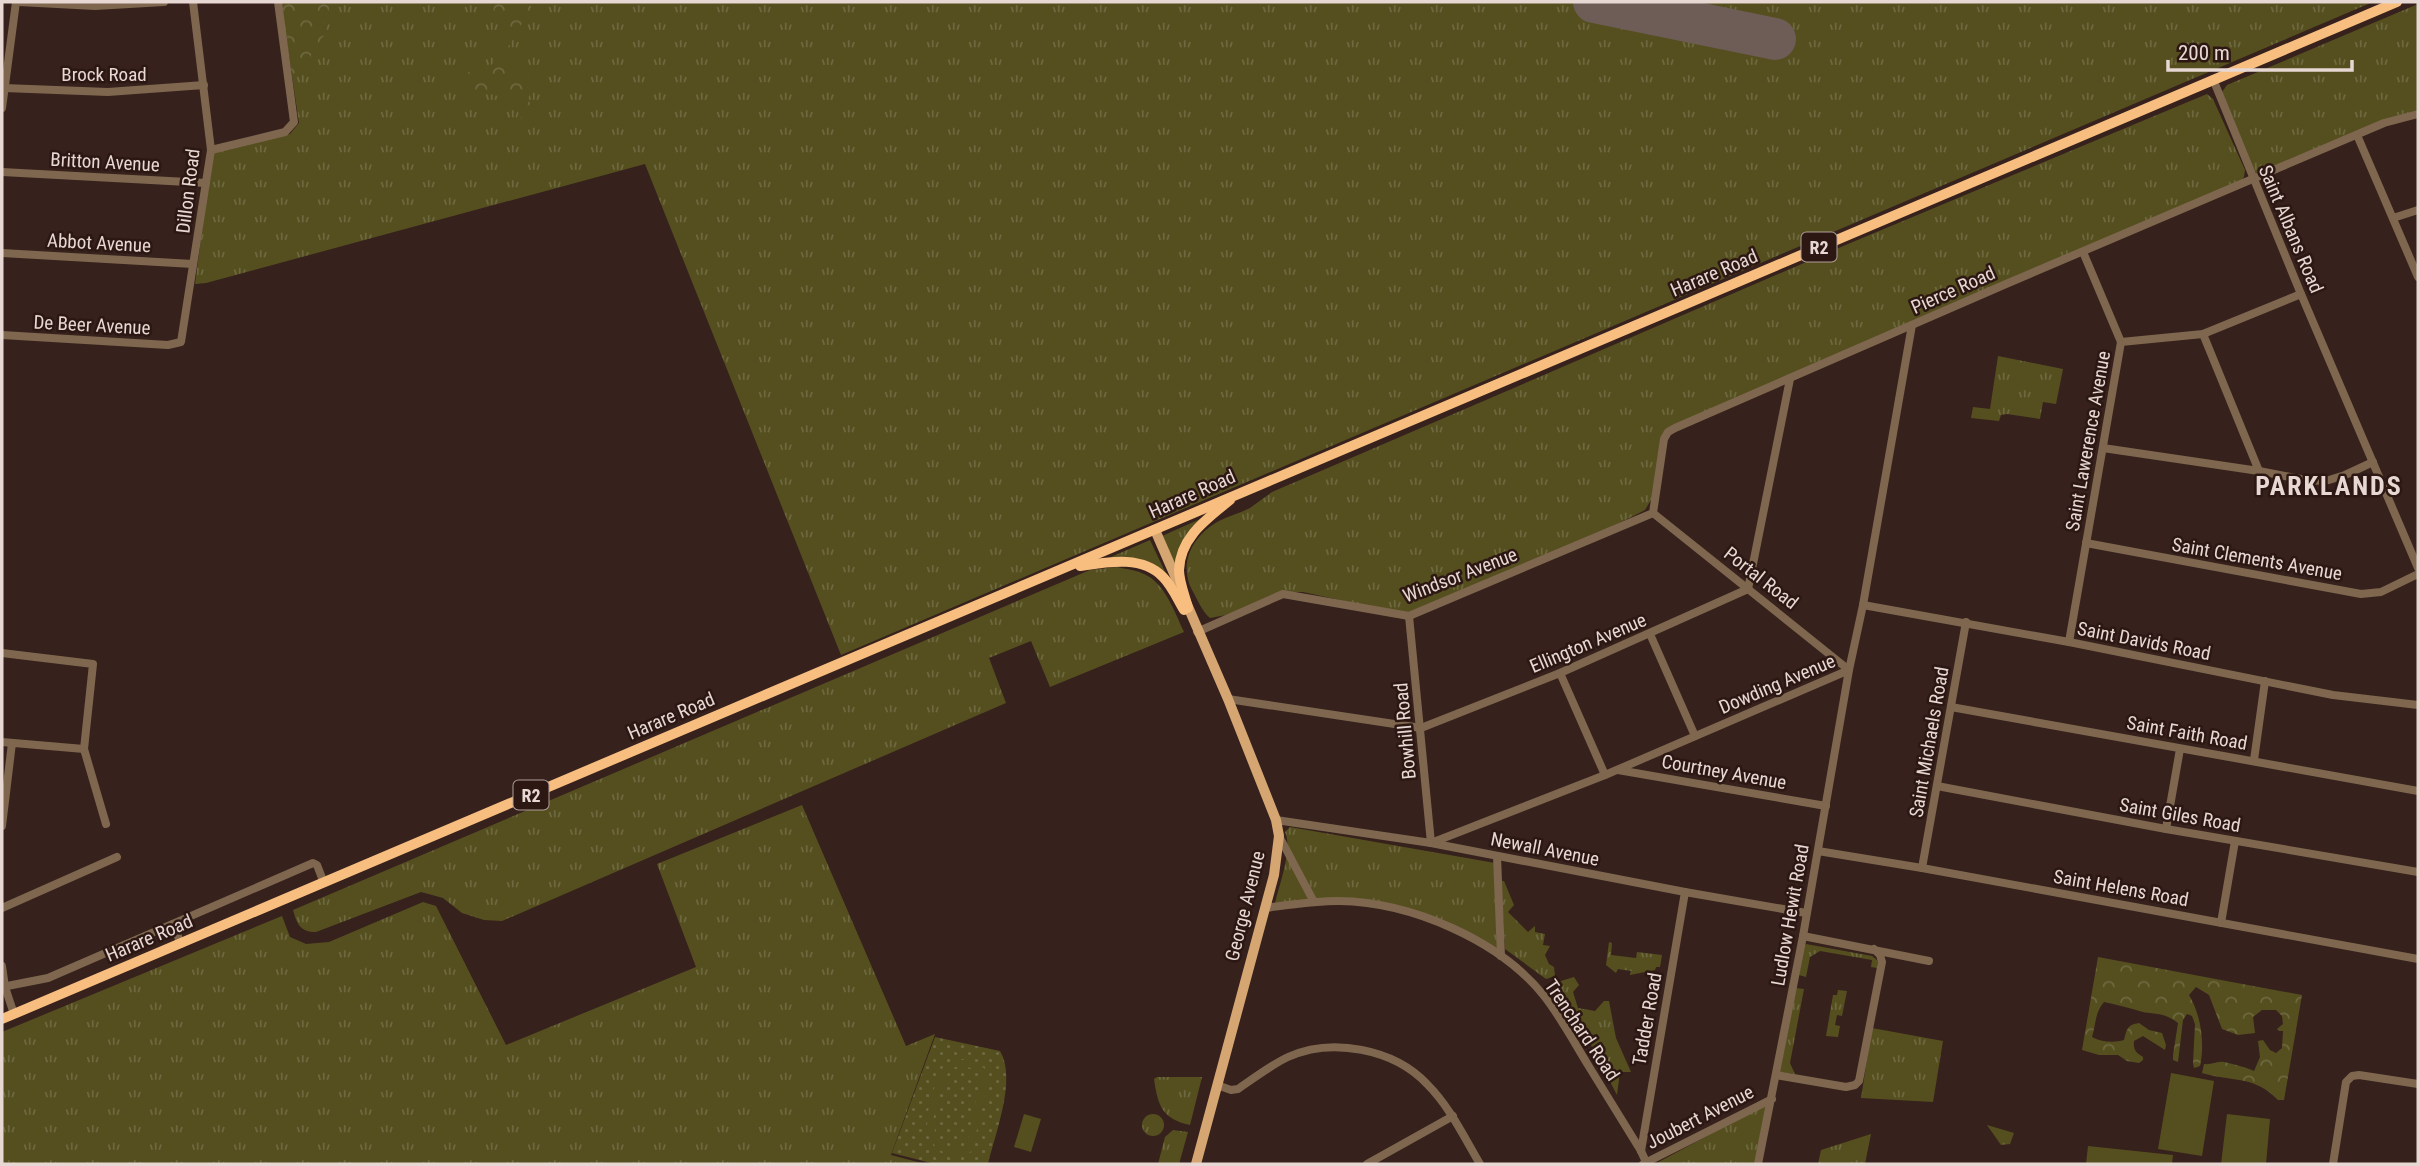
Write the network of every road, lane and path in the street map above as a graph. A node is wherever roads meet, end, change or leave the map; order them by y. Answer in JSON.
{"nodes":[{"id":1,"x":17,"y":2,"type":"edge"},
{"id":2,"x":164,"y":2,"type":"edge"},
{"id":3,"x":193,"y":2,"type":"edge"},
{"id":4,"x":278,"y":2,"type":"edge"},
{"id":5,"x":2397,"y":2,"type":"edge"},
{"id":6,"x":2213,"y":79,"type":"junction"},
{"id":7,"x":204,"y":85,"type":"junction"},
{"id":8,"x":4,"y":88,"type":"junction"},
{"id":9,"x":2,"y":108,"type":"edge"},
{"id":10,"x":2418,"y":114,"type":"edge"},
{"id":11,"x":2357,"y":135,"type":"junction"},
{"id":12,"x":211,"y":150,"type":"junction"},
{"id":13,"x":2,"y":172,"type":"edge"},
{"id":14,"x":2253,"y":180,"type":"junction"},
{"id":15,"x":206,"y":183,"type":"junction"},
{"id":16,"x":2418,"y":210,"type":"edge"},
{"id":17,"x":2393,"y":218,"type":"junction"},
{"id":18,"x":2083,"y":252,"type":"junction"},
{"id":19,"x":2,"y":253,"type":"edge"},
{"id":20,"x":193,"y":264,"type":"junction"},
{"id":21,"x":2418,"y":277,"type":"edge"},
{"id":22,"x":2301,"y":294,"type":"junction"},
{"id":23,"x":1912,"y":325,"type":"junction"},
{"id":24,"x":2203,"y":334,"type":"junction"},
{"id":25,"x":2,"y":335,"type":"edge"},
{"id":26,"x":181,"y":342,"type":"joint"},
{"id":27,"x":2121,"y":342,"type":"junction"},
{"id":28,"x":1790,"y":379,"type":"junction"},
{"id":29,"x":2103,"y":449,"type":"junction"},
{"id":30,"x":2373,"y":462,"type":"junction"},
{"id":31,"x":2259,"y":471,"type":"junction"},
{"id":32,"x":1240,"y":492,"type":"junction"},
{"id":33,"x":1653,"y":513,"type":"junction"},
{"id":34,"x":1152,"y":531,"type":"junction"},
{"id":35,"x":2087,"y":543,"type":"junction"},
{"id":36,"x":2416,"y":553,"type":"edge"},
{"id":37,"x":2418,"y":568,"type":"edge"},
{"id":38,"x":1060,"y":569,"type":"junction"},
{"id":39,"x":2418,"y":574,"type":"edge"},
{"id":40,"x":1748,"y":589,"type":"junction"},
{"id":41,"x":1863,"y":606,"type":"junction"},
{"id":42,"x":1186,"y":609,"type":"junction"},
{"id":43,"x":1409,"y":617,"type":"junction"},
{"id":44,"x":1966,"y":622,"type":"junction"},
{"id":45,"x":1195,"y":628,"type":"junction"},
{"id":46,"x":1650,"y":634,"type":"junction"},
{"id":47,"x":2069,"y":642,"type":"junction"},
{"id":48,"x":2,"y":653,"type":"edge"},
{"id":49,"x":1849,"y":670,"type":"junction"},
{"id":50,"x":1560,"y":673,"type":"junction"},
{"id":51,"x":2265,"y":681,"type":"junction"},
{"id":52,"x":1228,"y":699,"type":"junction"},
{"id":53,"x":2418,"y":705,"type":"edge"},
{"id":54,"x":1951,"y":707,"type":"junction"},
{"id":55,"x":1421,"y":727,"type":"junction"},
{"id":56,"x":1695,"y":736,"type":"junction"},
{"id":57,"x":2,"y":742,"type":"edge"},
{"id":58,"x":12,"y":743,"type":"junction"},
{"id":59,"x":84,"y":749,"type":"junction"},
{"id":60,"x":2180,"y":749,"type":"junction"},
{"id":61,"x":2254,"y":760,"type":"junction"},
{"id":62,"x":1617,"y":769,"type":"junction"},
{"id":63,"x":1605,"y":775,"type":"junction"},
{"id":64,"x":1937,"y":786,"type":"junction"},
{"id":65,"x":2418,"y":791,"type":"edge"},
{"id":66,"x":1826,"y":806,"type":"junction"},
{"id":67,"x":1276,"y":820,"type":"junction"},
{"id":68,"x":106,"y":824,"type":"dead end"},
{"id":69,"x":2,"y":826,"type":"edge"},
{"id":70,"x":2166,"y":829,"type":"junction"},
{"id":71,"x":1279,"y":836,"type":"junction"},
{"id":72,"x":2235,"y":841,"type":"junction"},
{"id":73,"x":1431,"y":843,"type":"junction"},
{"id":74,"x":1818,"y":851,"type":"junction"},
{"id":75,"x":1497,"y":856,"type":"junction"},
{"id":76,"x":117,"y":857,"type":"dead end"},
{"id":77,"x":1922,"y":868,"type":"junction"},
{"id":78,"x":2418,"y":872,"type":"edge"},
{"id":79,"x":324,"y":883,"type":"junction"},
{"id":80,"x":1685,"y":892,"type":"junction"},
{"id":81,"x":1314,"y":902,"type":"junction"},
{"id":82,"x":2,"y":908,"type":"edge"},
{"id":83,"x":1265,"y":908,"type":"junction"},
{"id":84,"x":1807,"y":913,"type":"junction"},
{"id":85,"x":2221,"y":923,"type":"junction"},
{"id":86,"x":173,"y":924,"type":"junction"},
{"id":87,"x":1803,"y":936,"type":"junction"},
{"id":88,"x":181,"y":944,"type":"junction"},
{"id":89,"x":1874,"y":950,"type":"junction"},
{"id":90,"x":1501,"y":956,"type":"junction"},
{"id":91,"x":2418,"y":959,"type":"edge"},
{"id":92,"x":1929,"y":961,"type":"dead end"},
{"id":93,"x":2,"y":966,"type":"edge"},
{"id":94,"x":3,"y":987,"type":"edge"},
{"id":95,"x":14,"y":1014,"type":"junction"},
{"id":96,"x":2,"y":1019,"type":"edge"},
{"id":97,"x":1776,"y":1075,"type":"junction"},
{"id":98,"x":2418,"y":1084,"type":"edge"},
{"id":99,"x":1217,"y":1085,"type":"junction"},
{"id":100,"x":1772,"y":1099,"type":"junction"},
{"id":101,"x":1453,"y":1116,"type":"junction"},
{"id":102,"x":1641,"y":1151,"type":"junction"},
{"id":103,"x":1645,"y":1163,"type":"edge"},
{"id":104,"x":1196,"y":1164,"type":"edge"},
{"id":105,"x":1367,"y":1164,"type":"edge"},
{"id":106,"x":1480,"y":1164,"type":"edge"},
{"id":107,"x":1758,"y":1164,"type":"edge"},
{"id":108,"x":2333,"y":1164,"type":"edge"}],
"edges":[{"from":1,"to":2,"type":"street"},
{"from":1,"to":8,"type":"street"},
{"from":3,"to":7,"type":"street","name":"Dillon Road"},
{"from":4,"to":12,"type":"street"},
{"from":5,"to":6,"type":"highway","name":"Harare Road","number":"R2"},
{"from":6,"to":14,"type":"street","name":"Saint Albans Road"},
{"from":6,"to":32,"type":"highway","name":"Harare Road","number":"R2"},
{"from":7,"to":8,"type":"street","name":"Brock Road"},
{"from":7,"to":12,"type":"street","name":"Dillon Road"},
{"from":8,"to":9,"type":"street"},
{"from":10,"to":11,"type":"street","name":"Pierce Road"},
{"from":11,"to":14,"type":"street","name":"Pierce Road"},
{"from":11,"to":17,"type":"street"},
{"from":12,"to":15,"type":"street","name":"Dillon Road"},
{"from":13,"to":15,"type":"street","name":"Britton Avenue"},
{"from":14,"to":18,"type":"street","name":"Pierce Road"},
{"from":14,"to":22,"type":"street","name":"Saint Albans Road"},
{"from":15,"to":20,"type":"street","name":"Dillon Road"},
{"from":16,"to":17,"type":"street"},
{"from":17,"to":21,"type":"street"},
{"from":18,"to":23,"type":"street","name":"Pierce Road"},
{"from":18,"to":27,"type":"street","name":"Saint Lawerence Avenue"},
{"from":19,"to":20,"type":"street","name":"Abbot Avenue"},
{"from":20,"to":26,"type":"street","name":"Dillon Road"},
{"from":22,"to":24,"type":"street"},
{"from":22,"to":30,"type":"street","name":"Saint Albans Road"},
{"from":23,"to":28,"type":"street","name":"Pierce Road"},
{"from":23,"to":41,"type":"street","name":"Dowding Avenue"},
{"from":24,"to":27,"type":"street"},
{"from":24,"to":31,"type":"street"},
{"from":25,"to":26,"type":"street","name":"De Beer Avenue"},
{"from":27,"to":29,"type":"street","name":"Saint Lawerence Avenue"},
{"from":28,"to":33,"type":"street","name":"Pierce Road"},
{"from":28,"to":40,"type":"street"},
{"from":29,"to":31,"type":"street"},
{"from":29,"to":35,"type":"street","name":"Saint Lawerence Avenue"},
{"from":30,"to":31,"type":"street"},
{"from":30,"to":36,"type":"street","name":"Saint Albans Road"},
{"from":32,"to":34,"type":"highway","name":"Harare Road","number":"R2"},
{"from":32,"to":42,"type":"highway"},
{"from":33,"to":40,"type":"street","name":"Portal Road"},
{"from":33,"to":43,"type":"street","name":"Windsor Avenue"},
{"from":34,"to":38,"type":"highway","name":"Harare Road","number":"R2"},
{"from":34,"to":42,"type":"main road","name":"George Avenue"},
{"from":35,"to":39,"type":"street","name":"Saint Clements Avenue"},
{"from":35,"to":47,"type":"street","name":"Saint Lawerence Avenue"},
{"from":36,"to":37,"type":"street","name":"Saint Albans Road"},
{"from":38,"to":42,"type":"highway"},
{"from":38,"to":79,"type":"highway","name":"Harare Road","number":"R2"},
{"from":40,"to":46,"type":"street","name":"Ellington Avenue"},
{"from":40,"to":49,"type":"street","name":"Portal Road"},
{"from":41,"to":44,"type":"street","name":"Saint Davids Road"},
{"from":41,"to":49,"type":"street","name":"Dowding Avenue"},
{"from":42,"to":45,"type":"main road","name":"George Avenue"},
{"from":43,"to":45,"type":"street","name":"Windsor Avenue"},
{"from":43,"to":55,"type":"street","name":"Bowhill Road"},
{"from":44,"to":47,"type":"street","name":"Saint Davids Road"},
{"from":44,"to":54,"type":"street","name":"Saint Michaels Road"},
{"from":45,"to":52,"type":"main road","name":"George Avenue"},
{"from":46,"to":50,"type":"street","name":"Ellington Avenue"},
{"from":46,"to":56,"type":"street"},
{"from":47,"to":51,"type":"street","name":"Saint Davids Road"},
{"from":48,"to":59,"type":"street"},
{"from":49,"to":56,"type":"street","name":"Dowding Avenue"},
{"from":49,"to":66,"type":"street","name":"Ludlow Hewit Road"},
{"from":50,"to":55,"type":"street","name":"Ellington Avenue"},
{"from":50,"to":63,"type":"street"},
{"from":51,"to":53,"type":"street","name":"Saint Davids Road"},
{"from":51,"to":61,"type":"street"},
{"from":52,"to":55,"type":"street","name":"Ellington Avenue"},
{"from":52,"to":67,"type":"main road","name":"George Avenue"},
{"from":54,"to":60,"type":"street","name":"Saint Faith Road"},
{"from":54,"to":64,"type":"street","name":"Saint Michaels Road"},
{"from":55,"to":73,"type":"street","name":"Bowhill Road"},
{"from":56,"to":62,"type":"street","name":"Dowding Avenue"},
{"from":57,"to":58,"type":"street"},
{"from":58,"to":59,"type":"street"},
{"from":58,"to":69,"type":"street"},
{"from":59,"to":68,"type":"street"},
{"from":60,"to":61,"type":"street","name":"Saint Faith Road"},
{"from":60,"to":70,"type":"street"},
{"from":61,"to":65,"type":"street","name":"Saint Faith Road"},
{"from":62,"to":63,"type":"street","name":"Dowding Avenue"},
{"from":62,"to":66,"type":"street","name":"Courtney Avenue"},
{"from":63,"to":73,"type":"street","name":"Dowding Avenue"},
{"from":64,"to":70,"type":"street","name":"Saint Giles Road"},
{"from":64,"to":77,"type":"street","name":"Saint Michaels Road"},
{"from":66,"to":74,"type":"street","name":"Ludlow Hewit Road"},
{"from":67,"to":71,"type":"main road","name":"George Avenue"},
{"from":67,"to":73,"type":"street","name":"Newall Avenue"},
{"from":70,"to":72,"type":"street","name":"Saint Giles Road"},
{"from":71,"to":81,"type":"street"},
{"from":71,"to":83,"type":"main road","name":"George Avenue"},
{"from":72,"to":78,"type":"street","name":"Saint Giles Road"},
{"from":72,"to":85,"type":"street"},
{"from":73,"to":75,"type":"street","name":"Newall Avenue"},
{"from":74,"to":77,"type":"street","name":"Saint Helens Road"},
{"from":74,"to":84,"type":"street","name":"Ludlow Hewit Road"},
{"from":75,"to":80,"type":"street","name":"Newall Avenue"},
{"from":75,"to":90,"type":"street"},
{"from":76,"to":82,"type":"street"},
{"from":77,"to":85,"type":"street","name":"Saint Helens Road"},
{"from":79,"to":86,"type":"street"},
{"from":79,"to":88,"type":"highway","name":"Harare Road","number":"R2"},
{"from":80,"to":84,"type":"street","name":"Newall Avenue"},
{"from":80,"to":102,"type":"street","name":"Tadder Road"},
{"from":81,"to":83,"type":"street","name":"Trenchard Road"},
{"from":81,"to":90,"type":"street","name":"Trenchard Road"},
{"from":83,"to":99,"type":"main road","name":"George Avenue"},
{"from":84,"to":87,"type":"street","name":"Ludlow Hewit Road"},
{"from":85,"to":91,"type":"street","name":"Saint Helens Road"},
{"from":86,"to":88,"type":"street"},
{"from":86,"to":94,"type":"street"},
{"from":87,"to":89,"type":"street"},
{"from":87,"to":97,"type":"street","name":"Ludlow Hewit Road"},
{"from":88,"to":95,"type":"highway","name":"Harare Road","number":"R2"},
{"from":89,"to":92,"type":"street"},
{"from":89,"to":97,"type":"street"},
{"from":90,"to":102,"type":"street","name":"Trenchard Road"},
{"from":93,"to":94,"type":"street"},
{"from":94,"to":95,"type":"street"},
{"from":95,"to":96,"type":"highway","name":"Harare Road","number":"R2"},
{"from":97,"to":100,"type":"street","name":"Ludlow Hewit Road"},
{"from":98,"to":108,"type":"street"},
{"from":99,"to":101,"type":"street"},
{"from":99,"to":104,"type":"main road","name":"George Avenue"},
{"from":100,"to":103,"type":"street","name":"Joubert Avenue"},
{"from":100,"to":107,"type":"street","name":"Ludlow Hewit Road"},
{"from":101,"to":105,"type":"street"},
{"from":101,"to":106,"type":"street"},
{"from":102,"to":103,"type":"street","name":"Trenchard Road"}]}
